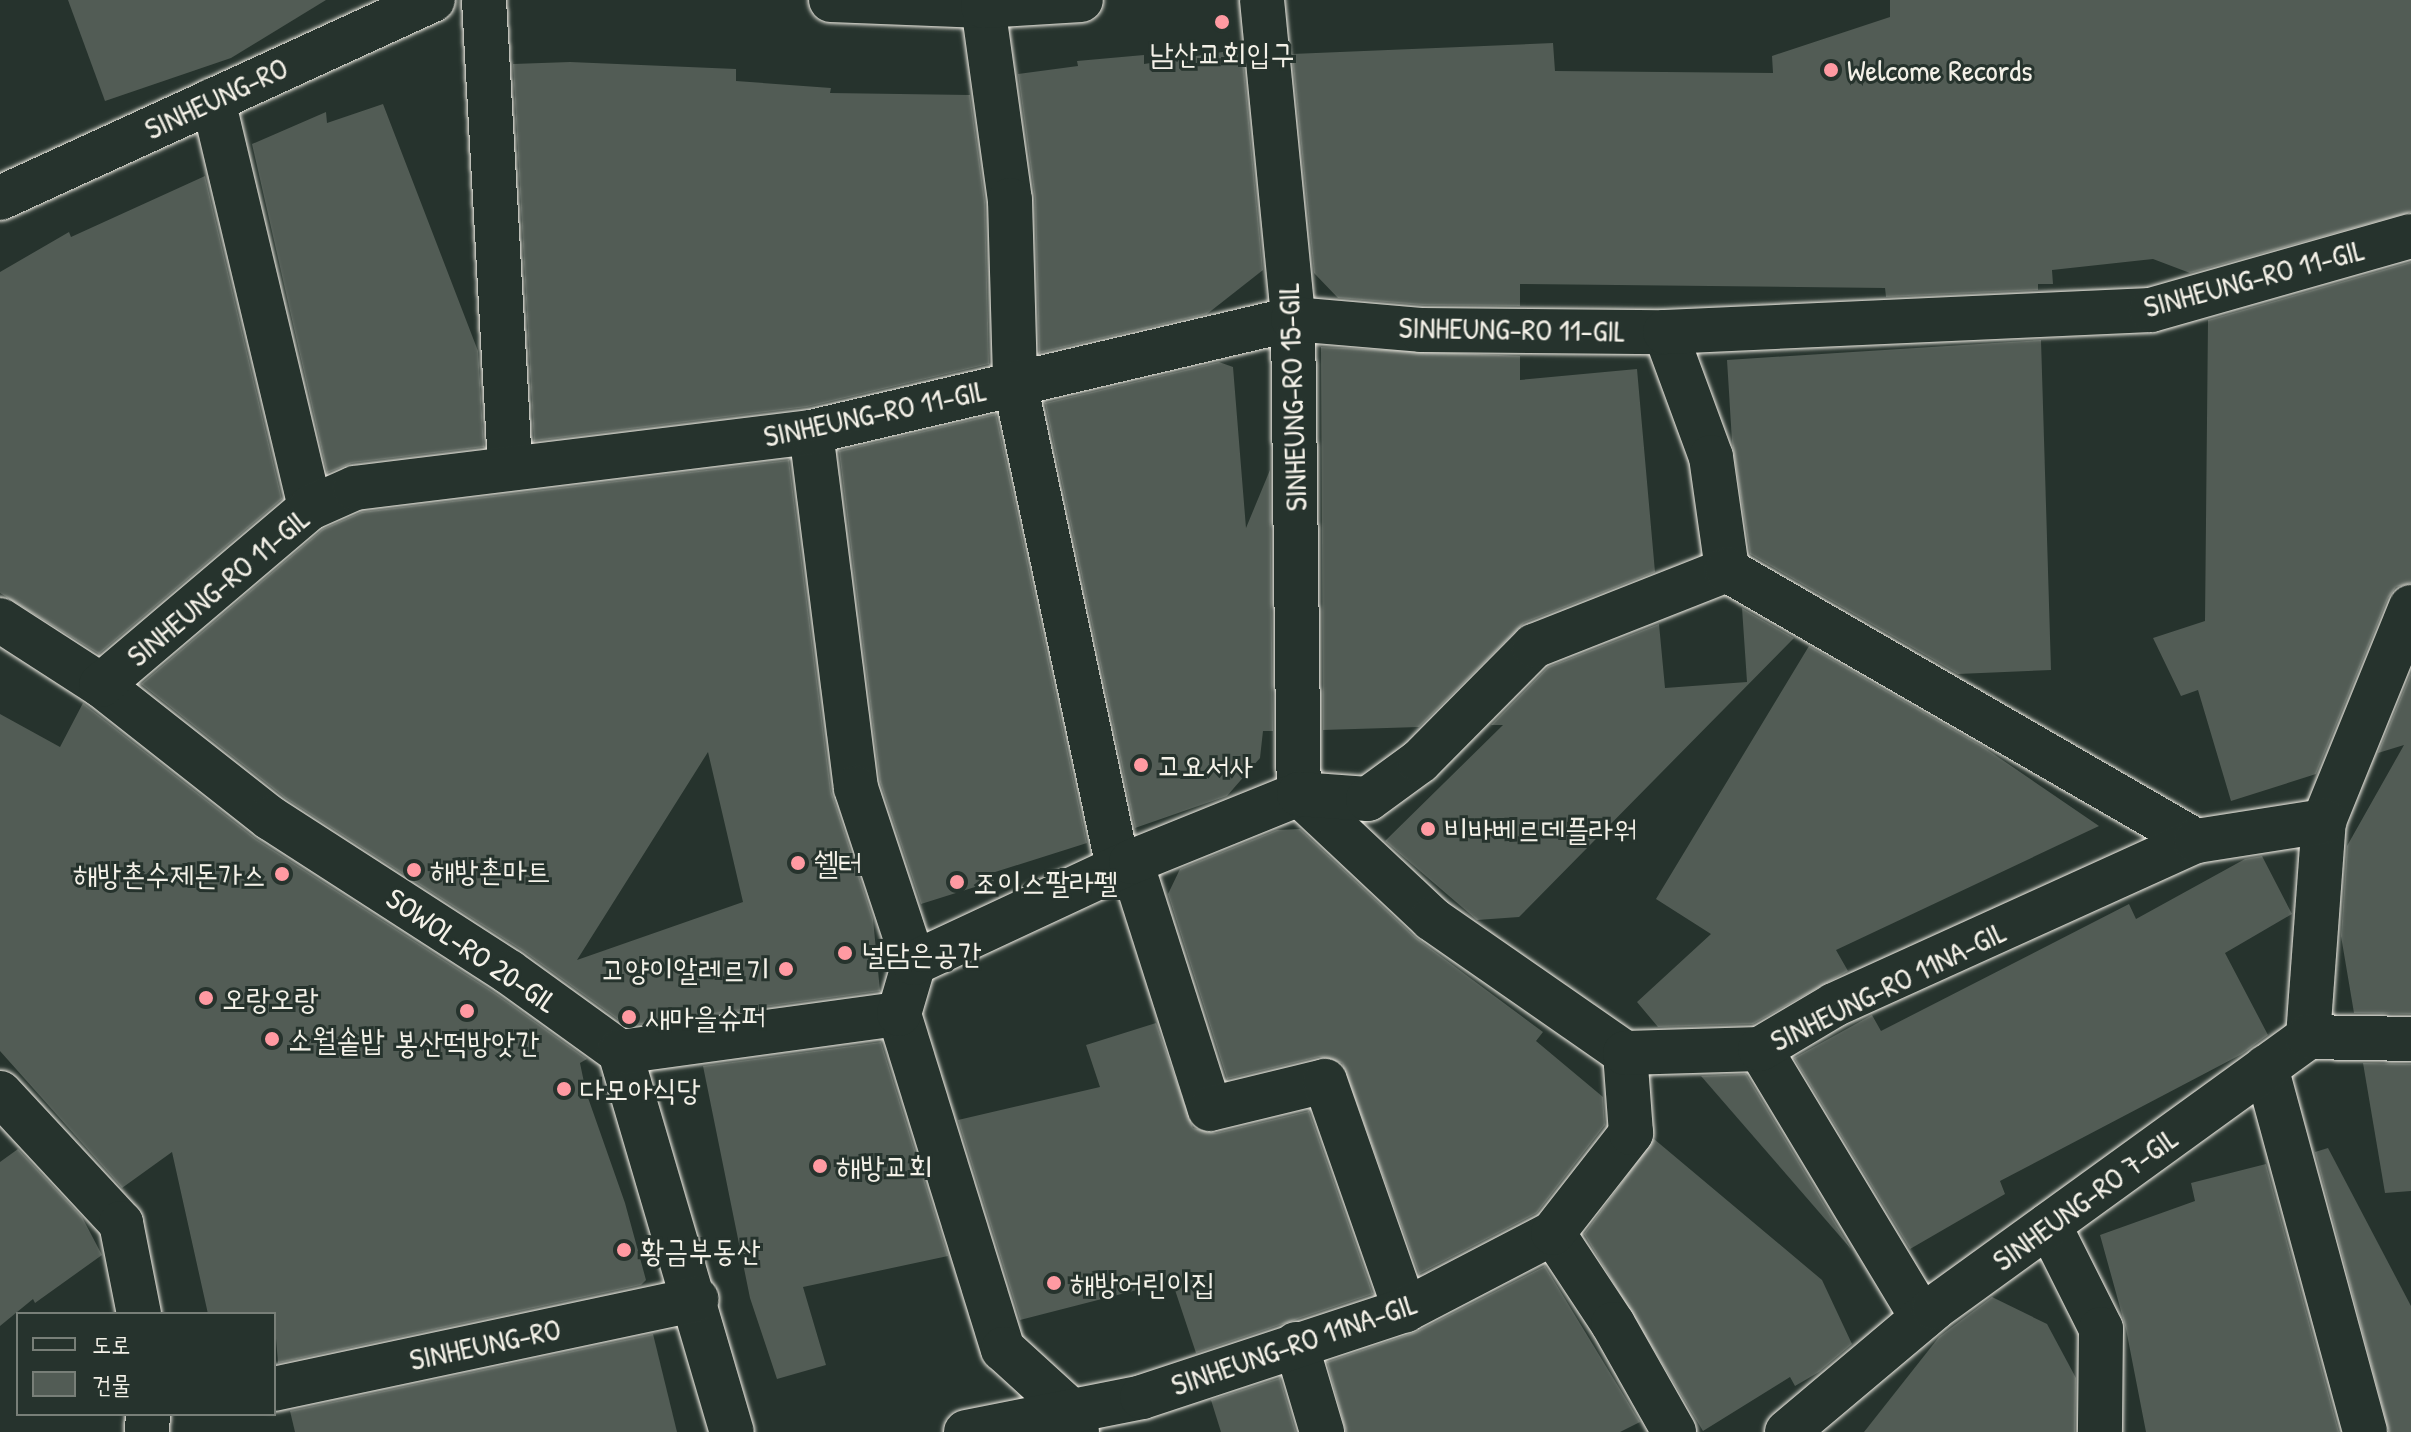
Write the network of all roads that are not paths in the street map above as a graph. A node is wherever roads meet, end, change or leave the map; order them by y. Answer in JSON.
{"nodes":[{"id":1,"x":433,"y":0,"type":"edge"},
{"id":2,"x":484,"y":0,"type":"edge"},
{"id":3,"x":831,"y":0,"type":"edge"},
{"id":4,"x":1081,"y":0,"type":"edge"},
{"id":5,"x":1262,"y":0,"type":"edge"},
{"id":6,"x":983,"y":6,"type":"junction"},
{"id":7,"x":213,"y":100,"type":"junction"},
{"id":8,"x":0,"y":198,"type":"edge"},
{"id":9,"x":2411,"y":236,"type":"edge"},
{"id":10,"x":1293,"y":319,"type":"junction"},
{"id":11,"x":1665,"y":332,"type":"junction"},
{"id":12,"x":1015,"y":383,"type":"junction"},
{"id":13,"x":811,"y":432,"type":"junction"},
{"id":14,"x":510,"y":468,"type":"junction"},
{"id":15,"x":310,"y":508,"type":"junction"},
{"id":16,"x":1727,"y":570,"type":"junction"},
{"id":17,"x":2411,"y":607,"type":"edge"},
{"id":18,"x":0,"y":620,"type":"edge"},
{"id":19,"x":101,"y":685,"type":"junction"},
{"id":20,"x":1299,"y":794,"type":"junction"},
{"id":21,"x":2324,"y":821,"type":"junction"},
{"id":22,"x":2196,"y":841,"type":"junction"},
{"id":23,"x":1124,"y":865,"type":"junction"},
{"id":24,"x":914,"y":963,"type":"junction"},
{"id":25,"x":899,"y":1014,"type":"junction"},
{"id":26,"x":2308,"y":1037,"type":"junction"},
{"id":27,"x":2411,"y":1039,"type":"edge"},
{"id":28,"x":1760,"y":1049,"type":"junction"},
{"id":29,"x":620,"y":1052,"type":"junction"},
{"id":30,"x":1625,"y":1053,"type":"junction"},
{"id":31,"x":2266,"y":1067,"type":"junction"},
{"id":32,"x":0,"y":1093,"type":"edge"},
{"id":33,"x":2049,"y":1225,"type":"junction"},
{"id":34,"x":1553,"y":1233,"type":"junction"},
{"id":35,"x":697,"y":1299,"type":"junction"},
{"id":36,"x":1405,"y":1310,"type":"junction"},
{"id":37,"x":139,"y":1312,"type":"edge"},
{"id":38,"x":1922,"y":1318,"type":"junction"},
{"id":39,"x":1296,"y":1344,"type":"junction"},
{"id":40,"x":276,"y":1389,"type":"edge"},
{"id":41,"x":1075,"y":1423,"type":"edge"},
{"id":42,"x":732,"y":1432,"type":"edge"},
{"id":43,"x":966,"y":1432,"type":"edge"},
{"id":44,"x":1322,"y":1432,"type":"edge"},
{"id":45,"x":1674,"y":1432,"type":"edge"},
{"id":46,"x":1787,"y":1432,"type":"edge"},
{"id":47,"x":2100,"y":1432,"type":"edge"},
{"id":48,"x":2365,"y":1432,"type":"edge"}],
"edges":[{"from":1,"to":7,"type":"street","name":"SINHEUNG-RO"},
{"from":2,"to":14,"type":"street"},
{"from":3,"to":6,"type":"street"},
{"from":4,"to":6,"type":"street"},
{"from":5,"to":10,"type":"street","name":"SINHEUNG-RO 15-GIL"},
{"from":6,"to":12,"type":"street"},
{"from":7,"to":8,"type":"street","name":"SINHEUNG-RO"},
{"from":7,"to":15,"type":"street"},
{"from":9,"to":11,"type":"street","name":"SINHEUNG-RO 11-GIL"},
{"from":10,"to":11,"type":"street","name":"SINHEUNG-RO 11-GIL"},
{"from":10,"to":12,"type":"street","name":"SINHEUNG-RO 11-GIL"},
{"from":10,"to":20,"type":"street","name":"SINHEUNG-RO 15-GIL"},
{"from":11,"to":16,"type":"street","name":"SINHEUNG-RO 11-GIL"},
{"from":12,"to":13,"type":"street","name":"SINHEUNG-RO 11-GIL"},
{"from":12,"to":23,"type":"street"},
{"from":13,"to":14,"type":"street","name":"SINHEUNG-RO 11-GIL"},
{"from":13,"to":24,"type":"street"},
{"from":14,"to":15,"type":"street","name":"SINHEUNG-RO 11-GIL"},
{"from":15,"to":19,"type":"street","name":"SINHEUNG-RO 11-GIL"},
{"from":16,"to":20,"type":"street"},
{"from":16,"to":22,"type":"street"},
{"from":17,"to":21,"type":"street"},
{"from":18,"to":19,"type":"street","name":"SOWOL-RO 20-GIL"},
{"from":19,"to":29,"type":"street","name":"SOWOL-RO 20-GIL"},
{"from":20,"to":23,"type":"street"},
{"from":20,"to":30,"type":"street"},
{"from":21,"to":22,"type":"street","name":"SINHEUNG-RO 11NA-GIL"},
{"from":21,"to":26,"type":"street"},
{"from":22,"to":28,"type":"street","name":"SINHEUNG-RO 11NA-GIL"},
{"from":23,"to":24,"type":"street"},
{"from":23,"to":36,"type":"street"},
{"from":24,"to":25,"type":"street"},
{"from":25,"to":29,"type":"street"},
{"from":25,"to":41,"type":"street"},
{"from":26,"to":27,"type":"street"},
{"from":26,"to":31,"type":"street","name":"SINHEUNG-RO 7-GIL"},
{"from":28,"to":30,"type":"street","name":"SINHEUNG-RO 11NA-GIL"},
{"from":28,"to":38,"type":"street"},
{"from":29,"to":35,"type":"street"},
{"from":30,"to":34,"type":"street","name":"SINHEUNG-RO 11NA-GIL"},
{"from":31,"to":33,"type":"street","name":"SINHEUNG-RO 7-GIL"},
{"from":31,"to":48,"type":"street"},
{"from":32,"to":37,"type":"street"},
{"from":33,"to":38,"type":"street","name":"SINHEUNG-RO 7-GIL"},
{"from":33,"to":47,"type":"street"},
{"from":34,"to":36,"type":"street","name":"SINHEUNG-RO 11NA-GIL"},
{"from":34,"to":45,"type":"street"},
{"from":35,"to":40,"type":"street","name":"SINHEUNG-RO"},
{"from":35,"to":42,"type":"street"},
{"from":36,"to":39,"type":"street","name":"SINHEUNG-RO 11NA-GIL"},
{"from":38,"to":46,"type":"street","name":"SINHEUNG-RO 7-GIL"},
{"from":39,"to":41,"type":"street","name":"SINHEUNG-RO 11NA-GIL"},
{"from":39,"to":44,"type":"street"},
{"from":41,"to":43,"type":"street","name":"SINHEUNG-RO 11NA-GIL"}]}
